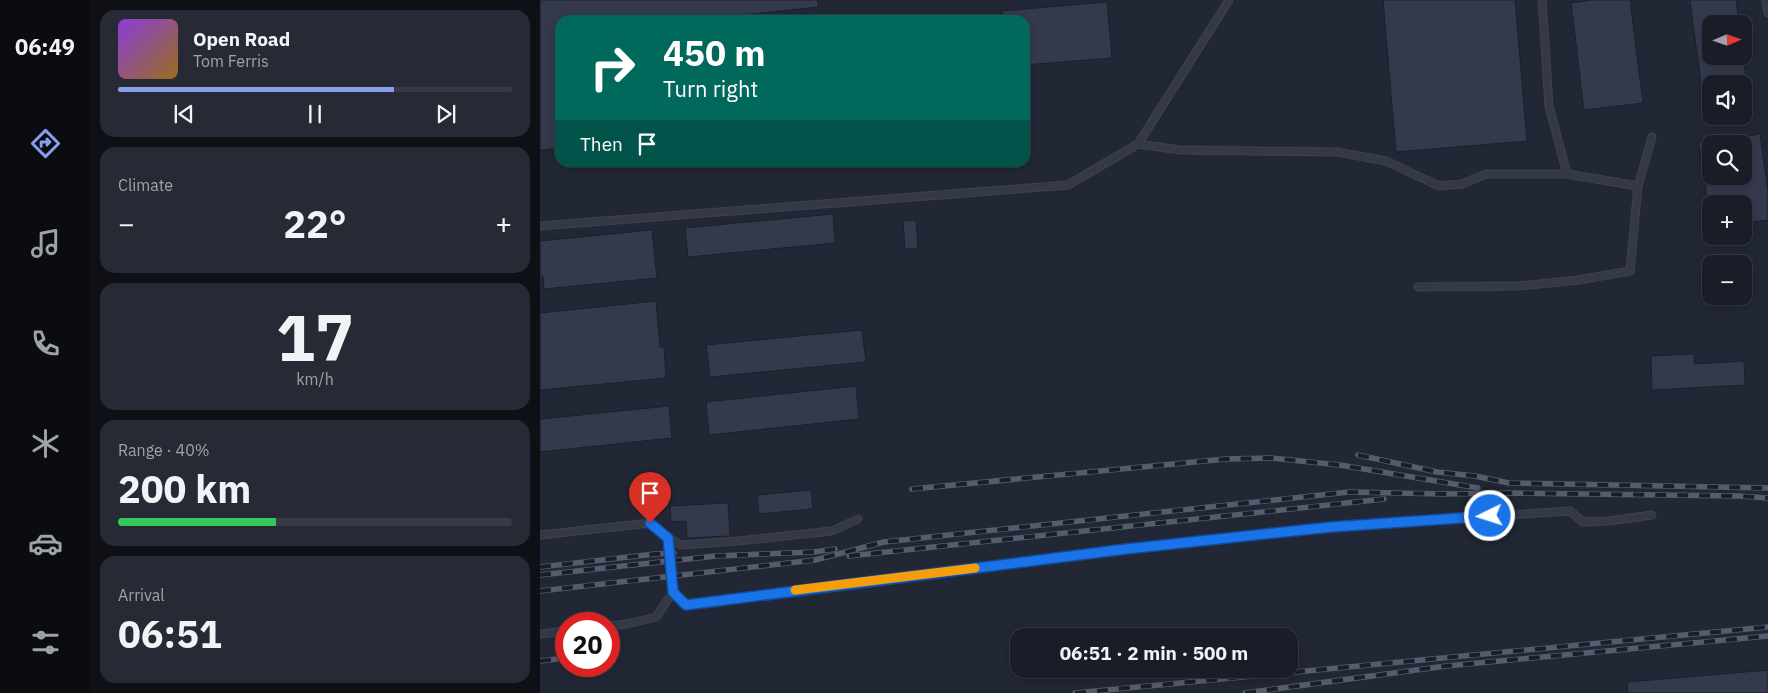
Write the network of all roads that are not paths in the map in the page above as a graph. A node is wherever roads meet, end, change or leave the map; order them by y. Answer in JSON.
{"nodes":[{"id":1,"x":1229,"y":0,"type":"edge"},
{"id":2,"x":1542,"y":0,"type":"edge"},
{"id":3,"x":1766,"y":0,"type":"edge"},
{"id":4,"x":1768,"y":13,"type":"edge"},
{"id":5,"x":1652,"y":137,"type":"dead end"},
{"id":6,"x":1138,"y":144,"type":"junction"},
{"id":7,"x":1567,"y":174,"type":"junction"},
{"id":8,"x":1638,"y":186,"type":"junction"},
{"id":9,"x":540,"y":226,"type":"edge"},
{"id":10,"x":1418,"y":287,"type":"dead end"},
{"id":11,"x":1652,"y":515,"type":"dead end"},
{"id":12,"x":858,"y":519,"type":"dead end"},
{"id":13,"x":540,"y":534,"type":"edge"},
{"id":14,"x":668,"y":538,"type":"junction"},
{"id":15,"x":673,"y":592,"type":"junction"},
{"id":16,"x":620,"y":625,"type":"edge"},
{"id":17,"x":555,"y":632,"type":"edge"},
{"id":18,"x":540,"y":634,"type":"edge"}],
"edges":[{"from":1,"to":6,"type":"lane"},
{"from":2,"to":7,"type":"lane"},
{"from":3,"to":4,"type":"lane"},
{"from":5,"to":8,"type":"lane"},
{"from":6,"to":7,"type":"lane"},
{"from":6,"to":9,"type":"lane"},
{"from":7,"to":8,"type":"lane"},
{"from":8,"to":10,"type":"lane"},
{"from":11,"to":15,"type":"lane"},
{"from":12,"to":14,"type":"lane"},
{"from":13,"to":14,"type":"lane"},
{"from":14,"to":15,"type":"lane"},
{"from":15,"to":16,"type":"lane"},
{"from":17,"to":18,"type":"lane"}]}
